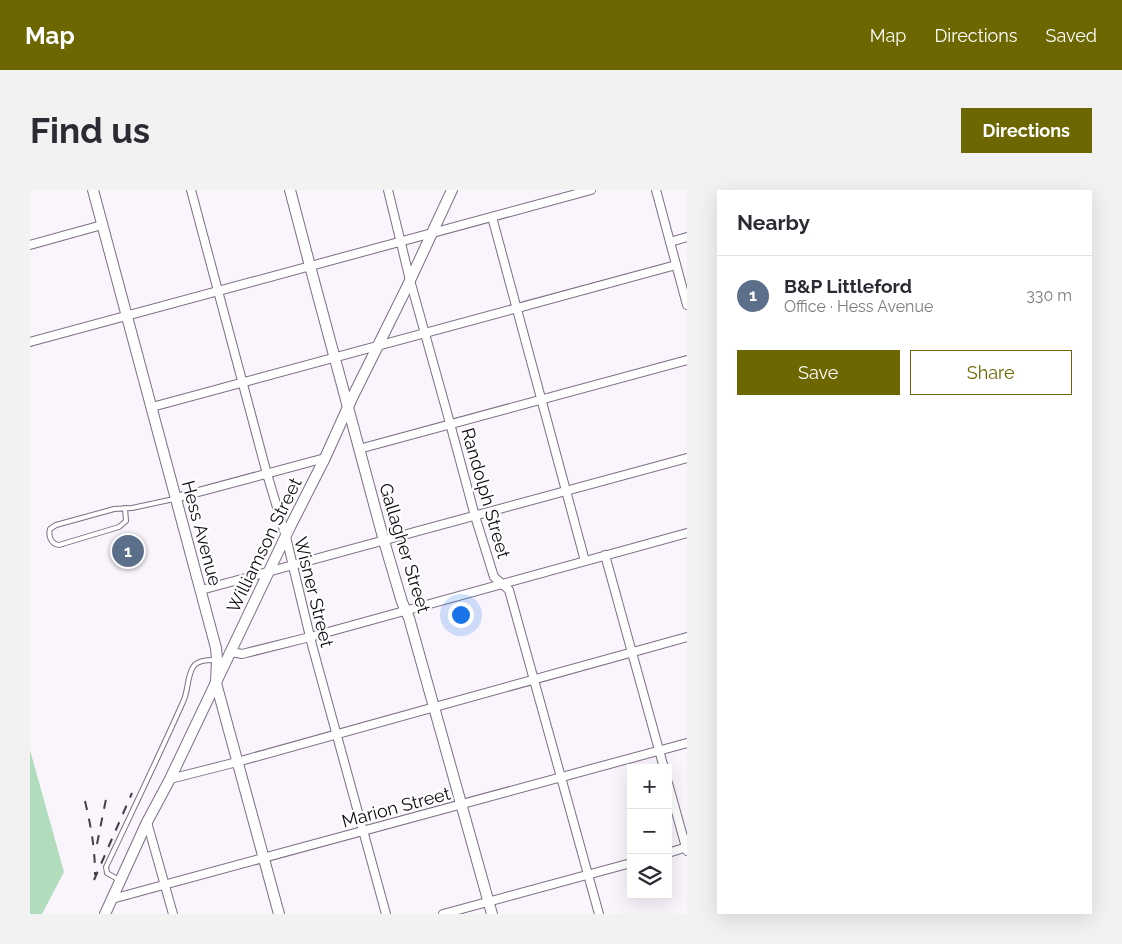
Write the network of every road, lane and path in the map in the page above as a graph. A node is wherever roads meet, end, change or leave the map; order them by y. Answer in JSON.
{"nodes":[{"id":1,"x":93,"y":190,"type":"edge"},
{"id":2,"x":191,"y":190,"type":"edge"},
{"id":3,"x":290,"y":190,"type":"edge"},
{"id":4,"x":388,"y":190,"type":"edge"},
{"id":5,"x":452,"y":190,"type":"edge"},
{"id":6,"x":591,"y":190,"type":"edge"},
{"id":7,"x":656,"y":190,"type":"edge"},
{"id":8,"x":492,"y":217,"type":"junction"},
{"id":9,"x":102,"y":225,"type":"junction"},
{"id":10,"x":432,"y":234,"type":"junction"},
{"id":11,"x":687,"y":238,"type":"edge"},
{"id":12,"x":401,"y":241,"type":"junction"},
{"id":13,"x":670,"y":242,"type":"junction"},
{"id":14,"x":30,"y":244,"type":"edge"},
{"id":15,"x":676,"y":265,"type":"junction"},
{"id":16,"x":310,"y":266,"type":"junction"},
{"id":17,"x":410,"y":280,"type":"junction"},
{"id":18,"x":218,"y":291,"type":"junction"},
{"id":19,"x":687,"y":306,"type":"edge"},
{"id":20,"x":517,"y":308,"type":"junction"},
{"id":21,"x":127,"y":316,"type":"junction"},
{"id":22,"x":426,"y":332,"type":"junction"},
{"id":23,"x":30,"y":342,"type":"edge"},
{"id":24,"x":378,"y":346,"type":"junction"},
{"id":25,"x":335,"y":357,"type":"junction"},
{"id":26,"x":687,"y":360,"type":"edge"},
{"id":27,"x":243,"y":383,"type":"junction"},
{"id":28,"x":541,"y":400,"type":"junction"},
{"id":29,"x":152,"y":407,"type":"junction"},
{"id":30,"x":348,"y":408,"type":"junction"},
{"id":31,"x":451,"y":424,"type":"junction"},
{"id":32,"x":359,"y":448,"type":"junction"},
{"id":33,"x":325,"y":458,"type":"junction"},
{"id":34,"x":687,"y":458,"type":"edge"},
{"id":35,"x":267,"y":474,"type":"junction"},
{"id":36,"x":566,"y":491,"type":"junction"},
{"id":37,"x":176,"y":498,"type":"junction"},
{"id":38,"x":125,"y":508,"type":"junction"},
{"id":39,"x":475,"y":516,"type":"junction"},
{"id":40,"x":687,"y":533,"type":"edge"},
{"id":41,"x":286,"y":537,"type":"junction"},
{"id":42,"x":384,"y":541,"type":"junction"},
{"id":43,"x":605,"y":555,"type":"junction"},
{"id":44,"x":584,"y":561,"type":"junction"},
{"id":45,"x":293,"y":565,"type":"junction"},
{"id":46,"x":269,"y":572,"type":"junction"},
{"id":47,"x":501,"y":584,"type":"junction"},
{"id":48,"x":201,"y":590,"type":"junction"},
{"id":49,"x":405,"y":610,"type":"junction"},
{"id":50,"x":310,"y":637,"type":"junction"},
{"id":51,"x":687,"y":637,"type":"edge"},
{"id":52,"x":231,"y":652,"type":"junction"},
{"id":53,"x":632,"y":652,"type":"junction"},
{"id":54,"x":217,"y":660,"type":"junction"},
{"id":55,"x":534,"y":680,"type":"junction"},
{"id":56,"x":216,"y":683,"type":"junction"},
{"id":57,"x":435,"y":707,"type":"junction"},
{"id":58,"x":336,"y":734,"type":"junction"},
{"id":59,"x":687,"y":742,"type":"edge"},
{"id":60,"x":659,"y":750,"type":"junction"},
{"id":61,"x":237,"y":762,"type":"junction"},
{"id":62,"x":663,"y":764,"type":"edge"},
{"id":63,"x":560,"y":777,"type":"junction"},
{"id":64,"x":170,"y":779,"type":"junction"},
{"id":65,"x":672,"y":797,"type":"edge"},
{"id":66,"x":462,"y":804,"type":"junction"},
{"id":67,"x":147,"y":822,"type":"junction"},
{"id":68,"x":363,"y":831,"type":"junction"},
{"id":69,"x":687,"y":849,"type":"edge"},
{"id":70,"x":672,"y":851,"type":"edge"},
{"id":71,"x":264,"y":859,"type":"junction"},
{"id":72,"x":627,"y":863,"type":"edge"},
{"id":73,"x":587,"y":874,"type":"junction"},
{"id":74,"x":121,"y":881,"type":"junction"},
{"id":75,"x":165,"y":885,"type":"junction"},
{"id":76,"x":112,"y":899,"type":"junction"},
{"id":77,"x":488,"y":902,"type":"junction"},
{"id":78,"x":105,"y":914,"type":"edge"},
{"id":79,"x":173,"y":914,"type":"edge"},
{"id":80,"x":279,"y":914,"type":"edge"},
{"id":81,"x":386,"y":914,"type":"edge"},
{"id":82,"x":443,"y":914,"type":"edge"},
{"id":83,"x":492,"y":914,"type":"edge"},
{"id":84,"x":599,"y":914,"type":"edge"}],
"edges":[{"from":1,"to":9,"type":"street","name":"Hess Avenue"},
{"from":2,"to":18,"type":"street","name":"Wisner Street"},
{"from":3,"to":16,"type":"street","name":"Gallagher Street"},
{"from":4,"to":12,"type":"street","name":"Randolph Street"},
{"from":5,"to":10,"type":"street","name":"Williamson Street"},
{"from":6,"to":8,"type":"street"},
{"from":7,"to":13,"type":"street"},
{"from":8,"to":10,"type":"street"},
{"from":8,"to":20,"type":"street"},
{"from":9,"to":14,"type":"street"},
{"from":9,"to":21,"type":"street","name":"Hess Avenue"},
{"from":10,"to":12,"type":"street"},
{"from":10,"to":17,"type":"street","name":"Williamson Street"},
{"from":11,"to":13,"type":"street"},
{"from":12,"to":16,"type":"street"},
{"from":12,"to":17,"type":"street","name":"Randolph Street"},
{"from":13,"to":15,"type":"street"},
{"from":15,"to":19,"type":"street"},
{"from":15,"to":20,"type":"street"},
{"from":16,"to":18,"type":"street"},
{"from":16,"to":25,"type":"street","name":"Gallagher Street"},
{"from":17,"to":22,"type":"street","name":"Randolph Street"},
{"from":17,"to":24,"type":"street","name":"Williamson Street"},
{"from":18,"to":21,"type":"street"},
{"from":18,"to":27,"type":"street","name":"Wisner Street"},
{"from":20,"to":22,"type":"street"},
{"from":20,"to":28,"type":"street"},
{"from":21,"to":23,"type":"street"},
{"from":21,"to":29,"type":"street","name":"Hess Avenue"},
{"from":22,"to":24,"type":"street"},
{"from":22,"to":31,"type":"street","name":"Randolph Street"},
{"from":24,"to":25,"type":"street"},
{"from":24,"to":30,"type":"street","name":"Williamson Street"},
{"from":25,"to":27,"type":"street"},
{"from":25,"to":30,"type":"street","name":"Gallagher Street"},
{"from":26,"to":28,"type":"street"},
{"from":27,"to":29,"type":"street"},
{"from":27,"to":35,"type":"street","name":"Wisner Street"},
{"from":28,"to":31,"type":"street"},
{"from":28,"to":36,"type":"street"},
{"from":29,"to":37,"type":"street","name":"Hess Avenue"},
{"from":30,"to":32,"type":"street","name":"Gallagher Street"},
{"from":30,"to":33,"type":"street","name":"Williamson Street"},
{"from":31,"to":32,"type":"street"},
{"from":31,"to":39,"type":"street","name":"Randolph Street"},
{"from":32,"to":42,"type":"street","name":"Gallagher Street"},
{"from":33,"to":35,"type":"street"},
{"from":33,"to":41,"type":"street","name":"Williamson Street"},
{"from":34,"to":36,"type":"street"},
{"from":35,"to":37,"type":"street"},
{"from":35,"to":41,"type":"street","name":"Wisner Street"},
{"from":36,"to":39,"type":"street"},
{"from":36,"to":44,"type":"street"},
{"from":37,"to":38,"type":"lane"},
{"from":37,"to":48,"type":"street","name":"Hess Avenue"},
{"from":38,"to":38,"type":"lane"},
{"from":39,"to":42,"type":"street"},
{"from":39,"to":47,"type":"street","name":"Randolph Street"},
{"from":40,"to":43,"type":"street"},
{"from":41,"to":45,"type":"street","name":"Wisner Street"},
{"from":41,"to":46,"type":"street","name":"Williamson Street"},
{"from":42,"to":45,"type":"street"},
{"from":42,"to":49,"type":"street","name":"Gallagher Street"},
{"from":43,"to":44,"type":"street"},
{"from":43,"to":53,"type":"street"},
{"from":44,"to":47,"type":"street"},
{"from":45,"to":46,"type":"street"},
{"from":45,"to":50,"type":"street","name":"Wisner Street"},
{"from":46,"to":48,"type":"street"},
{"from":46,"to":52,"type":"street","name":"Williamson Street"},
{"from":47,"to":49,"type":"street"},
{"from":47,"to":55,"type":"street","name":"Randolph Street"},
{"from":48,"to":54,"type":"street","name":"Hess Avenue"},
{"from":49,"to":50,"type":"street"},
{"from":49,"to":57,"type":"street","name":"Gallagher Street"},
{"from":50,"to":52,"type":"street"},
{"from":50,"to":58,"type":"street","name":"Wisner Street"},
{"from":51,"to":53,"type":"street"},
{"from":52,"to":56,"type":"street","name":"Williamson Street"},
{"from":53,"to":55,"type":"street"},
{"from":53,"to":60,"type":"street"},
{"from":54,"to":56,"type":"street","name":"Hess Avenue"},
{"from":54,"to":74,"type":"lane"},
{"from":55,"to":57,"type":"street"},
{"from":55,"to":63,"type":"street","name":"Randolph Street"},
{"from":56,"to":61,"type":"street","name":"Hess Avenue"},
{"from":56,"to":64,"type":"street","name":"Williamson Street"},
{"from":57,"to":58,"type":"street"},
{"from":57,"to":66,"type":"street","name":"Gallagher Street"},
{"from":58,"to":61,"type":"street"},
{"from":58,"to":68,"type":"street","name":"Wisner Street"},
{"from":59,"to":60,"type":"street","name":"Marion Street"},
{"from":60,"to":62,"type":"street"},
{"from":60,"to":63,"type":"street","name":"Marion Street"},
{"from":61,"to":64,"type":"street"},
{"from":61,"to":71,"type":"street","name":"Hess Avenue"},
{"from":63,"to":66,"type":"street","name":"Marion Street"},
{"from":63,"to":73,"type":"street","name":"Randolph Street"},
{"from":64,"to":67,"type":"street","name":"Williamson Street"},
{"from":65,"to":69,"type":"street"},
{"from":66,"to":68,"type":"street","name":"Marion Street"},
{"from":66,"to":77,"type":"street","name":"Gallagher Street"},
{"from":67,"to":74,"type":"street","name":"Williamson Street"},
{"from":67,"to":75,"type":"street"},
{"from":68,"to":71,"type":"street","name":"Marion Street"},
{"from":68,"to":81,"type":"street","name":"Wisner Street"},
{"from":69,"to":70,"type":"street"},
{"from":71,"to":75,"type":"street","name":"Marion Street"},
{"from":71,"to":80,"type":"street","name":"Hess Avenue"},
{"from":72,"to":73,"type":"street"},
{"from":73,"to":77,"type":"street"},
{"from":73,"to":84,"type":"street","name":"Randolph Street"},
{"from":74,"to":76,"type":"street","name":"Williamson Street"},
{"from":75,"to":76,"type":"street","name":"Marion Street"},
{"from":75,"to":79,"type":"street"},
{"from":76,"to":78,"type":"street","name":"Williamson Street"},
{"from":77,"to":82,"type":"street"},
{"from":77,"to":83,"type":"street","name":"Gallagher Street"}]}
